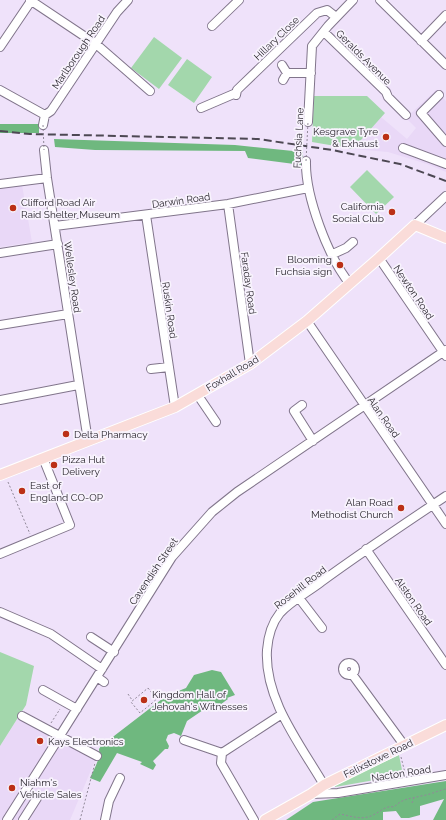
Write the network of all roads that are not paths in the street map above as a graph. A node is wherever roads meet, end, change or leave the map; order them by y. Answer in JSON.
{"nodes":[{"id":1,"x":30,"y":0,"type":"edge"},
{"id":2,"x":128,"y":0,"type":"edge"},
{"id":3,"x":239,"y":0,"type":"edge"},
{"id":4,"x":353,"y":0,"type":"edge"},
{"id":5,"x":380,"y":0,"type":"edge"},
{"id":6,"x":446,"y":15,"type":"edge"},
{"id":7,"x":336,"y":16,"type":"junction"},
{"id":8,"x":212,"y":26,"type":"dead end"},
{"id":9,"x":324,"y":32,"type":"junction"},
{"id":10,"x":421,"y":41,"type":"junction"},
{"id":11,"x":96,"y":44,"type":"junction"},
{"id":12,"x":0,"y":47,"type":"edge"},
{"id":13,"x":282,"y":65,"type":"dead end"},
{"id":14,"x":446,"y":65,"type":"edge"},
{"id":15,"x":311,"y":73,"type":"junction"},
{"id":16,"x":0,"y":90,"type":"edge"},
{"id":17,"x":150,"y":91,"type":"dead end"},
{"id":18,"x":439,"y":95,"type":"dead end"},
{"id":19,"x":201,"y":108,"type":"dead end"},
{"id":20,"x":46,"y":115,"type":"junction"},
{"id":21,"x":406,"y":115,"type":"dead end"},
{"id":22,"x":308,"y":122,"type":"road end"},
{"id":23,"x":43,"y":125,"type":"road end"},
{"id":24,"x":446,"y":142,"type":"edge"},
{"id":25,"x":403,"y":148,"type":"dead end"},
{"id":26,"x":44,"y":150,"type":"road end"},
{"id":27,"x":306,"y":161,"type":"road end"},
{"id":28,"x":446,"y":164,"type":"edge"},
{"id":29,"x":47,"y":178,"type":"junction"},
{"id":30,"x":0,"y":184,"type":"edge"},
{"id":31,"x":308,"y":188,"type":"junction"},
{"id":32,"x":446,"y":196,"type":"edge"},
{"id":33,"x":228,"y":204,"type":"junction"},
{"id":34,"x":146,"y":215,"type":"junction"},
{"id":35,"x":415,"y":225,"type":"junction"},
{"id":36,"x":55,"y":226,"type":"junction"},
{"id":37,"x":446,"y":238,"type":"edge"},
{"id":38,"x":353,"y":242,"type":"dead end"},
{"id":39,"x":58,"y":244,"type":"junction"},
{"id":40,"x":0,"y":253,"type":"edge"},
{"id":41,"x":332,"y":254,"type":"junction"},
{"id":42,"x":379,"y":258,"type":"junction"},
{"id":43,"x":350,"y":284,"type":"junction"},
{"id":44,"x":68,"y":314,"type":"junction"},
{"id":45,"x":307,"y":321,"type":"junction"},
{"id":46,"x":0,"y":325,"type":"edge"},
{"id":47,"x":445,"y":353,"type":"edge"},
{"id":48,"x":250,"y":364,"type":"junction"},
{"id":49,"x":169,"y":367,"type":"junction"},
{"id":50,"x":151,"y":370,"type":"dead end"},
{"id":51,"x":78,"y":386,"type":"junction"},
{"id":52,"x":197,"y":394,"type":"junction"},
{"id":53,"x":0,"y":400,"type":"edge"},
{"id":54,"x":302,"y":405,"type":"dead end"},
{"id":55,"x":364,"y":406,"type":"junction"},
{"id":56,"x":174,"y":407,"type":"junction"},
{"id":57,"x":216,"y":422,"type":"dead end"},
{"id":58,"x":88,"y":441,"type":"junction"},
{"id":59,"x":313,"y":441,"type":"junction"},
{"id":60,"x":43,"y":458,"type":"junction"},
{"id":61,"x":2,"y":474,"type":"edge"},
{"id":62,"x":446,"y":496,"type":"edge"},
{"id":63,"x":433,"y":504,"type":"junction"},
{"id":64,"x":446,"y":524,"type":"edge"},
{"id":65,"x":366,"y":549,"type":"junction"},
{"id":66,"x":0,"y":554,"type":"edge"},
{"id":67,"x":299,"y":598,"type":"junction"},
{"id":68,"x":0,"y":612,"type":"edge"},
{"id":69,"x":322,"y":628,"type":"dead end"},
{"id":70,"x":91,"y":637,"type":"dead end"},
{"id":71,"x":114,"y":652,"type":"junction"},
{"id":72,"x":446,"y":665,"type":"edge"},
{"id":73,"x":102,"y":669,"type":"junction"},
{"id":74,"x":352,"y":674,"type":"dead end"},
{"id":75,"x":43,"y":690,"type":"dead end"},
{"id":76,"x":77,"y":709,"type":"junction"},
{"id":77,"x":282,"y":714,"type":"junction"},
{"id":78,"x":22,"y":716,"type":"dead end"},
{"id":79,"x":446,"y":725,"type":"edge"},
{"id":80,"x":57,"y":740,"type":"junction"},
{"id":81,"x":184,"y":740,"type":"dead end"},
{"id":82,"x":404,"y":745,"type":"junction"},
{"id":83,"x":222,"y":753,"type":"junction"},
{"id":84,"x":97,"y":756,"type":"road end"},
{"id":85,"x":446,"y":775,"type":"edge"},
{"id":86,"x":120,"y":778,"type":"dead end"},
{"id":87,"x":324,"y":785,"type":"junction"},
{"id":88,"x":311,"y":794,"type":"junction"},
{"id":89,"x":37,"y":798,"type":"dead end"},
{"id":90,"x":7,"y":820,"type":"edge"},
{"id":91,"x":23,"y":820,"type":"edge"},
{"id":92,"x":105,"y":820,"type":"edge"},
{"id":93,"x":254,"y":820,"type":"edge"},
{"id":94,"x":265,"y":820,"type":"edge"}],
"edges":[{"from":1,"to":11,"type":"street"},
{"from":1,"to":12,"type":"street"},
{"from":2,"to":11,"type":"street","name":"Marlborough Road"},
{"from":3,"to":8,"type":"street"},
{"from":4,"to":7,"type":"street","name":"Fuchsia Lane"},
{"from":5,"to":10,"type":"street"},
{"from":6,"to":10,"type":"street"},
{"from":7,"to":9,"type":"street","name":"Fuchsia Lane"},
{"from":7,"to":19,"type":"street","name":"Hillary Close"},
{"from":9,"to":15,"type":"street","name":"Fuchsia Lane"},
{"from":9,"to":21,"type":"street","name":"Geralds Avenue"},
{"from":10,"to":14,"type":"street"},
{"from":11,"to":17,"type":"street"},
{"from":11,"to":20,"type":"street","name":"Marlborough Road"},
{"from":13,"to":15,"type":"street"},
{"from":15,"to":22,"type":"street","name":"Fuchsia Lane"},
{"from":16,"to":20,"type":"street"},
{"from":18,"to":24,"type":"street"},
{"from":20,"to":23,"type":"street"},
{"from":25,"to":28,"type":"street"},
{"from":26,"to":29,"type":"street","name":"Wellesley Road"},
{"from":27,"to":31,"type":"street","name":"Fuchsia Lane"},
{"from":29,"to":30,"type":"street"},
{"from":29,"to":36,"type":"street","name":"Wellesley Road"},
{"from":31,"to":33,"type":"street","name":"Darwin Road"},
{"from":31,"to":41,"type":"street","name":"Fuchsia Lane"},
{"from":32,"to":35,"type":"street","name":"Foxhall Road"},
{"from":33,"to":34,"type":"street","name":"Darwin Road"},
{"from":33,"to":48,"type":"street","name":"Faraday Road"},
{"from":34,"to":36,"type":"street","name":"Darwin Road"},
{"from":34,"to":49,"type":"street","name":"Ruskin Road"},
{"from":35,"to":37,"type":"main road"},
{"from":35,"to":42,"type":"main road","name":"Foxhall Road"},
{"from":36,"to":39,"type":"street","name":"Wellesley Road"},
{"from":38,"to":41,"type":"street"},
{"from":39,"to":40,"type":"street"},
{"from":39,"to":44,"type":"street","name":"Wellesley Road"},
{"from":41,"to":43,"type":"street","name":"Fuchsia Lane"},
{"from":42,"to":43,"type":"main road","name":"Foxhall Road"},
{"from":42,"to":47,"type":"street","name":"Newton Road"},
{"from":43,"to":45,"type":"main road","name":"Foxhall Road"},
{"from":44,"to":46,"type":"street"},
{"from":44,"to":51,"type":"street","name":"Wellesley Road"},
{"from":45,"to":48,"type":"main road","name":"Foxhall Road"},
{"from":45,"to":55,"type":"street","name":"Alan Road"},
{"from":47,"to":55,"type":"street","name":"Cavendish Street"},
{"from":48,"to":52,"type":"main road","name":"Foxhall Road"},
{"from":49,"to":50,"type":"street"},
{"from":49,"to":56,"type":"street","name":"Ruskin Road"},
{"from":51,"to":53,"type":"street"},
{"from":51,"to":58,"type":"street","name":"Wellesley Road"},
{"from":52,"to":56,"type":"main road","name":"Foxhall Road"},
{"from":52,"to":57,"type":"street"},
{"from":54,"to":59,"type":"street"},
{"from":55,"to":59,"type":"street","name":"Cavendish Street"},
{"from":55,"to":63,"type":"street","name":"Alan Road"},
{"from":56,"to":58,"type":"main road","name":"Foxhall Road"},
{"from":58,"to":60,"type":"main road","name":"Foxhall Road"},
{"from":59,"to":71,"type":"street","name":"Cavendish Street"},
{"from":60,"to":61,"type":"main road","name":"Foxhall Road"},
{"from":60,"to":66,"type":"street"},
{"from":62,"to":63,"type":"street","name":"Rosehill Road"},
{"from":63,"to":64,"type":"street","name":"Alan Road"},
{"from":63,"to":65,"type":"street","name":"Rosehill Road"},
{"from":65,"to":67,"type":"street","name":"Rosehill Road"},
{"from":65,"to":72,"type":"street","name":"Alston Road"},
{"from":67,"to":69,"type":"street"},
{"from":67,"to":77,"type":"street","name":"Rosehill Road"},
{"from":68,"to":73,"type":"street"},
{"from":70,"to":71,"type":"street"},
{"from":71,"to":73,"type":"street","name":"Cavendish Street"},
{"from":73,"to":76,"type":"street","name":"Cavendish Street"},
{"from":74,"to":82,"type":"street"},
{"from":75,"to":76,"type":"street"},
{"from":76,"to":80,"type":"street","name":"Cavendish Street"},
{"from":77,"to":83,"type":"street"},
{"from":77,"to":87,"type":"street","name":"Rosehill Road"},
{"from":78,"to":80,"type":"street"},
{"from":79,"to":82,"type":"main road","name":"Felixstowe Road"},
{"from":80,"to":84,"type":"street"},
{"from":80,"to":90,"type":"street","name":"Cavendish Street"},
{"from":81,"to":83,"type":"street"},
{"from":82,"to":87,"type":"main road","name":"Felixstowe Road"},
{"from":83,"to":93,"type":"street"},
{"from":85,"to":88,"type":"street","name":"Nacton Road"},
{"from":86,"to":92,"type":"street"},
{"from":87,"to":88,"type":"main road","name":"Felixstowe Road"},
{"from":88,"to":94,"type":"main road","name":"Felixstowe Road"},
{"from":89,"to":91,"type":"street"}]}
